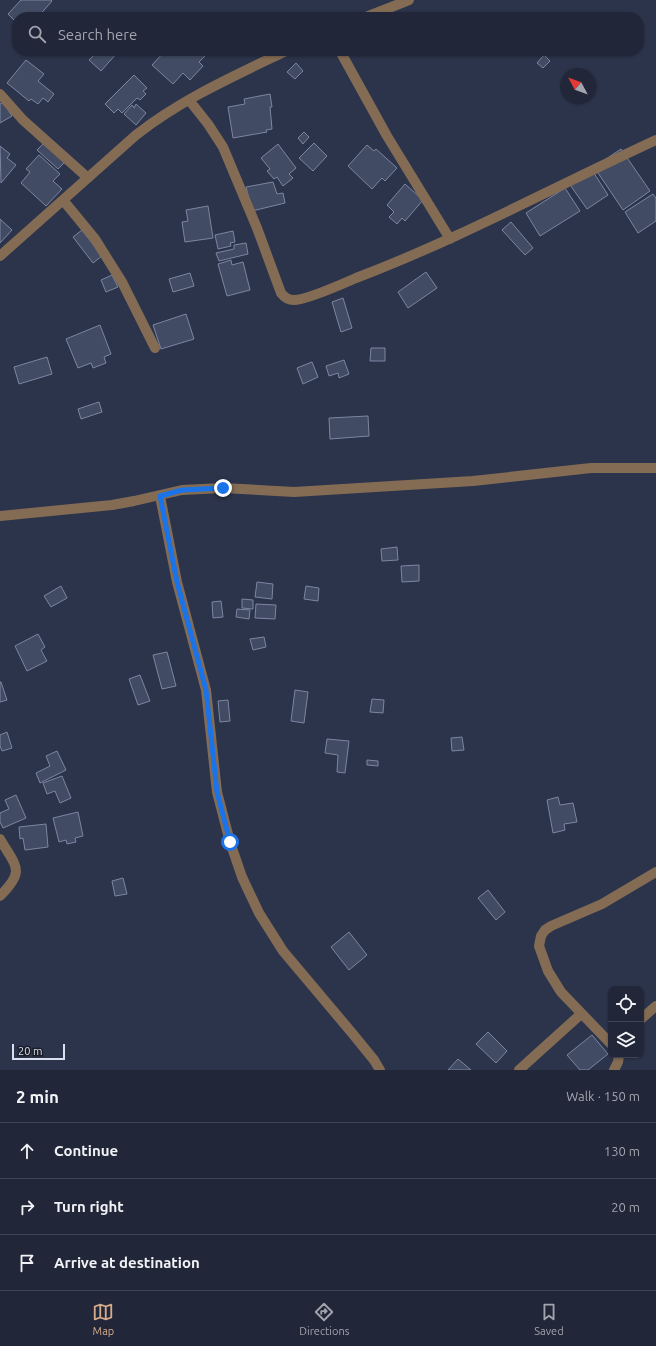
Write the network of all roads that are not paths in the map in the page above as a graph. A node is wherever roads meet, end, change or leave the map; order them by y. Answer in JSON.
{"nodes":[{"id":1,"x":409,"y":0,"type":"edge"},
{"id":2,"x":379,"y":12,"type":"edge"},
{"id":3,"x":276,"y":56,"type":"edge"},
{"id":4,"x":343,"y":56,"type":"edge"},
{"id":5,"x":0,"y":94,"type":"edge"},
{"id":6,"x":189,"y":100,"type":"junction"},
{"id":7,"x":656,"y":140,"type":"edge"},
{"id":8,"x":88,"y":178,"type":"junction"},
{"id":9,"x":63,"y":200,"type":"junction"},
{"id":10,"x":450,"y":239,"type":"junction"},
{"id":11,"x":0,"y":256,"type":"edge"},
{"id":12,"x":155,"y":348,"type":"dead end"},
{"id":13,"x":656,"y":468,"type":"edge"},
{"id":14,"x":160,"y":496,"type":"junction"},
{"id":15,"x":0,"y":516,"type":"edge"},
{"id":16,"x":0,"y":839,"type":"edge"},
{"id":17,"x":656,"y":872,"type":"edge"},
{"id":18,"x":0,"y":896,"type":"edge"},
{"id":19,"x":656,"y":1006,"type":"edge"},
{"id":20,"x":581,"y":1014,"type":"junction"},
{"id":21,"x":644,"y":1016,"type":"edge"},
{"id":22,"x":608,"y":1039,"type":"edge"},
{"id":23,"x":619,"y":1058,"type":"edge"},
{"id":24,"x":380,"y":1070,"type":"edge"},
{"id":25,"x":519,"y":1070,"type":"edge"},
{"id":26,"x":614,"y":1070,"type":"edge"}],
"edges":[{"from":1,"to":2,"type":"street"},
{"from":3,"to":6,"type":"street"},
{"from":4,"to":10,"type":"street"},
{"from":5,"to":8,"type":"street"},
{"from":6,"to":8,"type":"street"},
{"from":6,"to":10,"type":"street"},
{"from":7,"to":10,"type":"street"},
{"from":8,"to":9,"type":"street"},
{"from":9,"to":11,"type":"street"},
{"from":9,"to":12,"type":"street"},
{"from":13,"to":14,"type":"street"},
{"from":14,"to":15,"type":"street"},
{"from":14,"to":24,"type":"street"},
{"from":16,"to":18,"type":"street"},
{"from":17,"to":20,"type":"street"},
{"from":19,"to":21,"type":"street"},
{"from":20,"to":22,"type":"street"},
{"from":20,"to":25,"type":"street"},
{"from":23,"to":26,"type":"street"}]}
